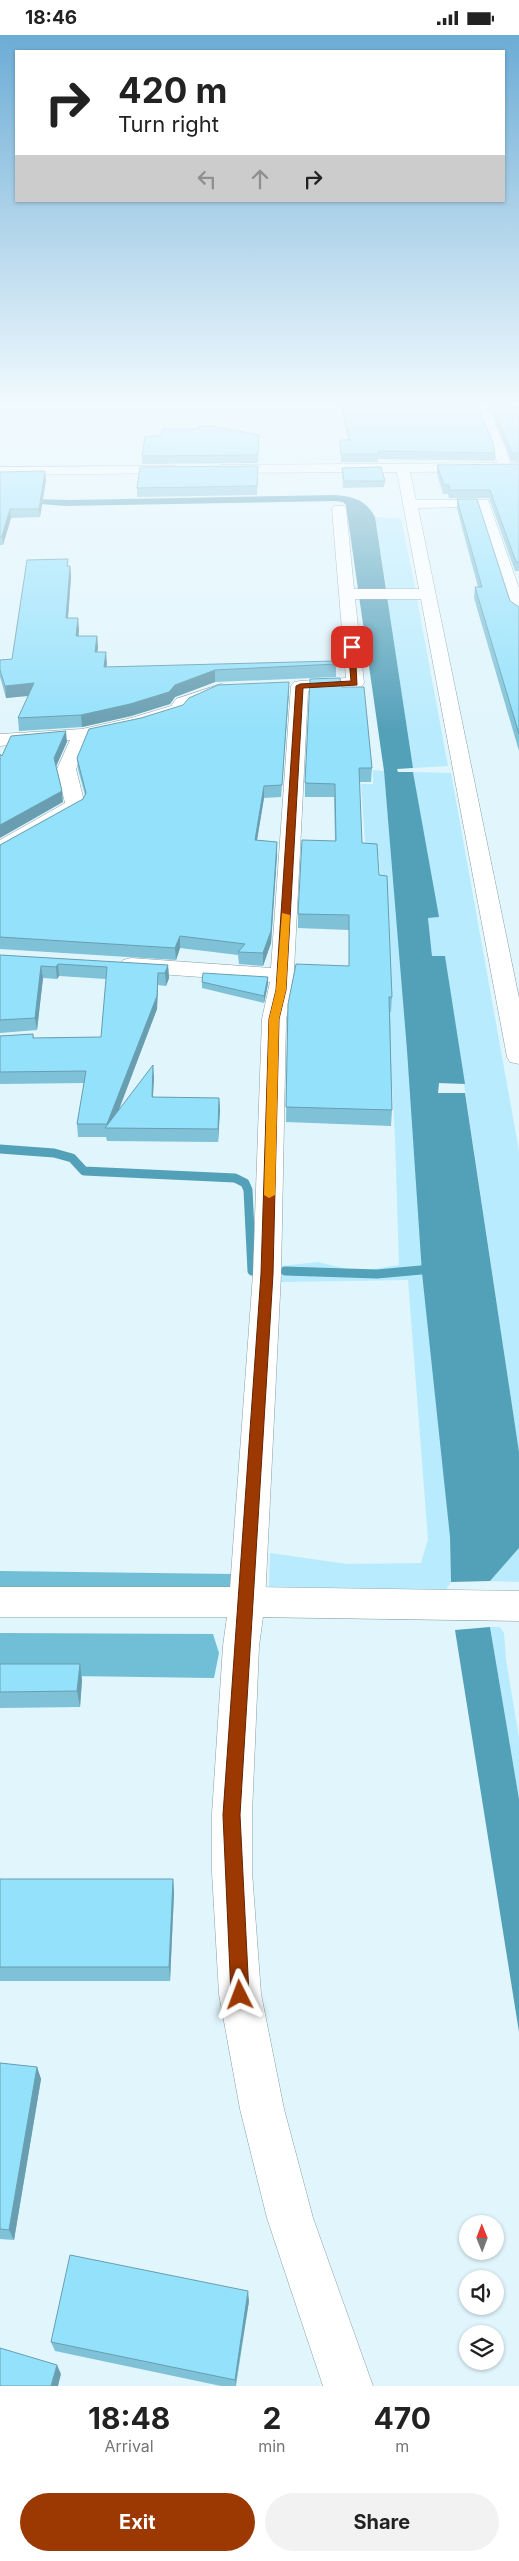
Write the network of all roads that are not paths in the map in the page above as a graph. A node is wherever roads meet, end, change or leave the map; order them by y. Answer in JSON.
{"nodes":[{"id":1,"x":339,"y":512,"type":"edge"},
{"id":2,"x":412,"y":512,"type":"edge"},
{"id":3,"x":486,"y":512,"type":"edge"},
{"id":4,"x":348,"y":594,"type":"junction"},
{"id":5,"x":428,"y":594,"type":"junction"},
{"id":6,"x":519,"y":612,"type":"edge"},
{"id":7,"x":234,"y":689,"type":"edge"},
{"id":8,"x":82,"y":734,"type":"junction"},
{"id":9,"x":0,"y":740,"type":"edge"},
{"id":10,"x":0,"y":849,"type":"edge"},
{"id":11,"x":107,"y":963,"type":"edge"},
{"id":12,"x":282,"y":975,"type":"junction"},
{"id":13,"x":519,"y":1057,"type":"edge"},
{"id":14,"x":247,"y":1601,"type":"junction"},
{"id":15,"x":0,"y":1602,"type":"edge"},
{"id":16,"x":505,"y":1605,"type":"edge"},
{"id":17,"x":348,"y":2386,"type":"edge"}],
"edges":[{"from":1,"to":4,"type":"street"},
{"from":2,"to":5,"type":"street"},
{"from":3,"to":6,"type":"street"},
{"from":4,"to":5,"type":"street"},
{"from":4,"to":12,"type":"street"},
{"from":5,"to":13,"type":"street"},
{"from":7,"to":8,"type":"street"},
{"from":8,"to":9,"type":"street"},
{"from":8,"to":10,"type":"street"},
{"from":11,"to":12,"type":"street"},
{"from":12,"to":14,"type":"street"},
{"from":14,"to":15,"type":"street"},
{"from":14,"to":16,"type":"street"},
{"from":14,"to":17,"type":"street"}]}
